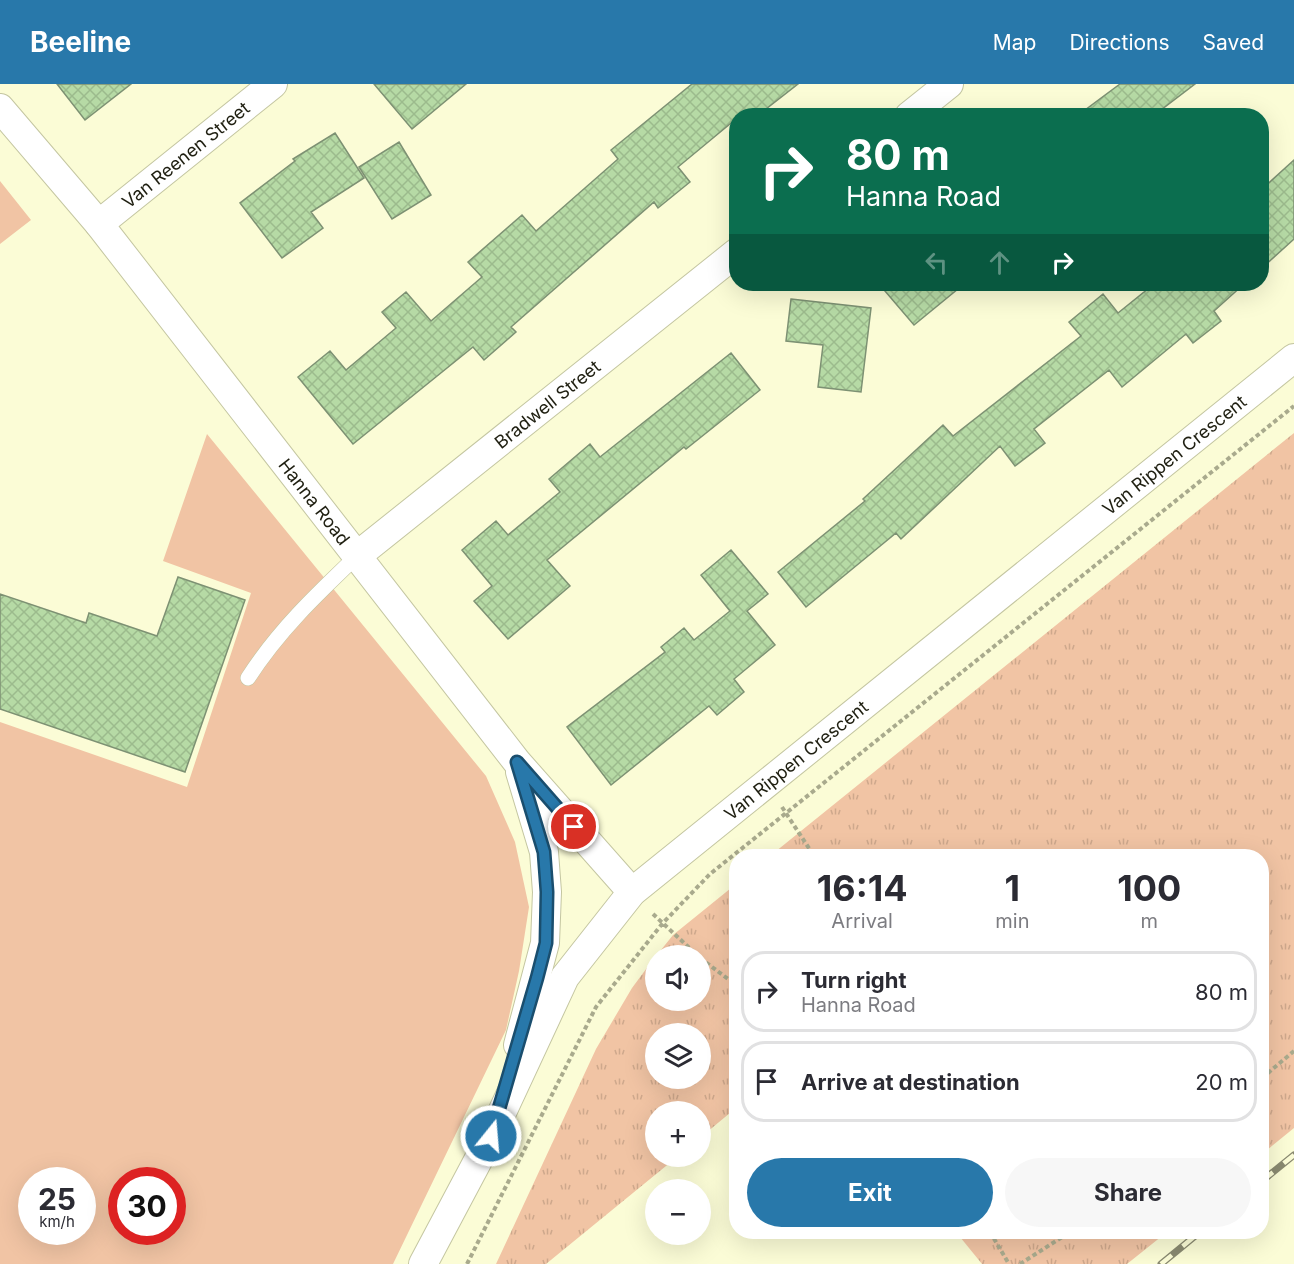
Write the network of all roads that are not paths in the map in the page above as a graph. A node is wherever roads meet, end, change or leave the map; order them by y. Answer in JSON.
{"nodes":[{"id":1,"x":273,"y":84,"type":"edge"},
{"id":2,"x":949,"y":84,"type":"edge"},
{"id":3,"x":0,"y":108,"type":"edge"},
{"id":4,"x":919,"y":108,"type":"edge"},
{"id":5,"x":99,"y":224,"type":"junction"},
{"id":6,"x":729,"y":259,"type":"edge"},
{"id":7,"x":1294,"y":358,"type":"edge"},
{"id":8,"x":358,"y":555,"type":"junction"},
{"id":9,"x":248,"y":678,"type":"dead end"},
{"id":10,"x":517,"y":762,"type":"junction"},
{"id":11,"x":632,"y":892,"type":"junction"},
{"id":12,"x":491,"y":1136,"type":"junction"},
{"id":13,"x":423,"y":1264,"type":"edge"}],
"edges":[{"from":1,"to":5,"type":"street","name":"Van Reenen Street"},
{"from":2,"to":4,"type":"street"},
{"from":3,"to":5,"type":"street","name":"Hanna Road"},
{"from":5,"to":8,"type":"street","name":"Hanna Road"},
{"from":6,"to":8,"type":"street","name":"Bradwell Street"},
{"from":7,"to":11,"type":"street","name":"Van Rippen Crescent"},
{"from":8,"to":9,"type":"lane"},
{"from":8,"to":10,"type":"street","name":"Hanna Road"},
{"from":10,"to":11,"type":"street","name":"Hanna Road"},
{"from":10,"to":12,"type":"street"},
{"from":11,"to":12,"type":"street","name":"Van Rippen Crescent"},
{"from":12,"to":13,"type":"street","name":"Van Rippen Crescent"}]}
